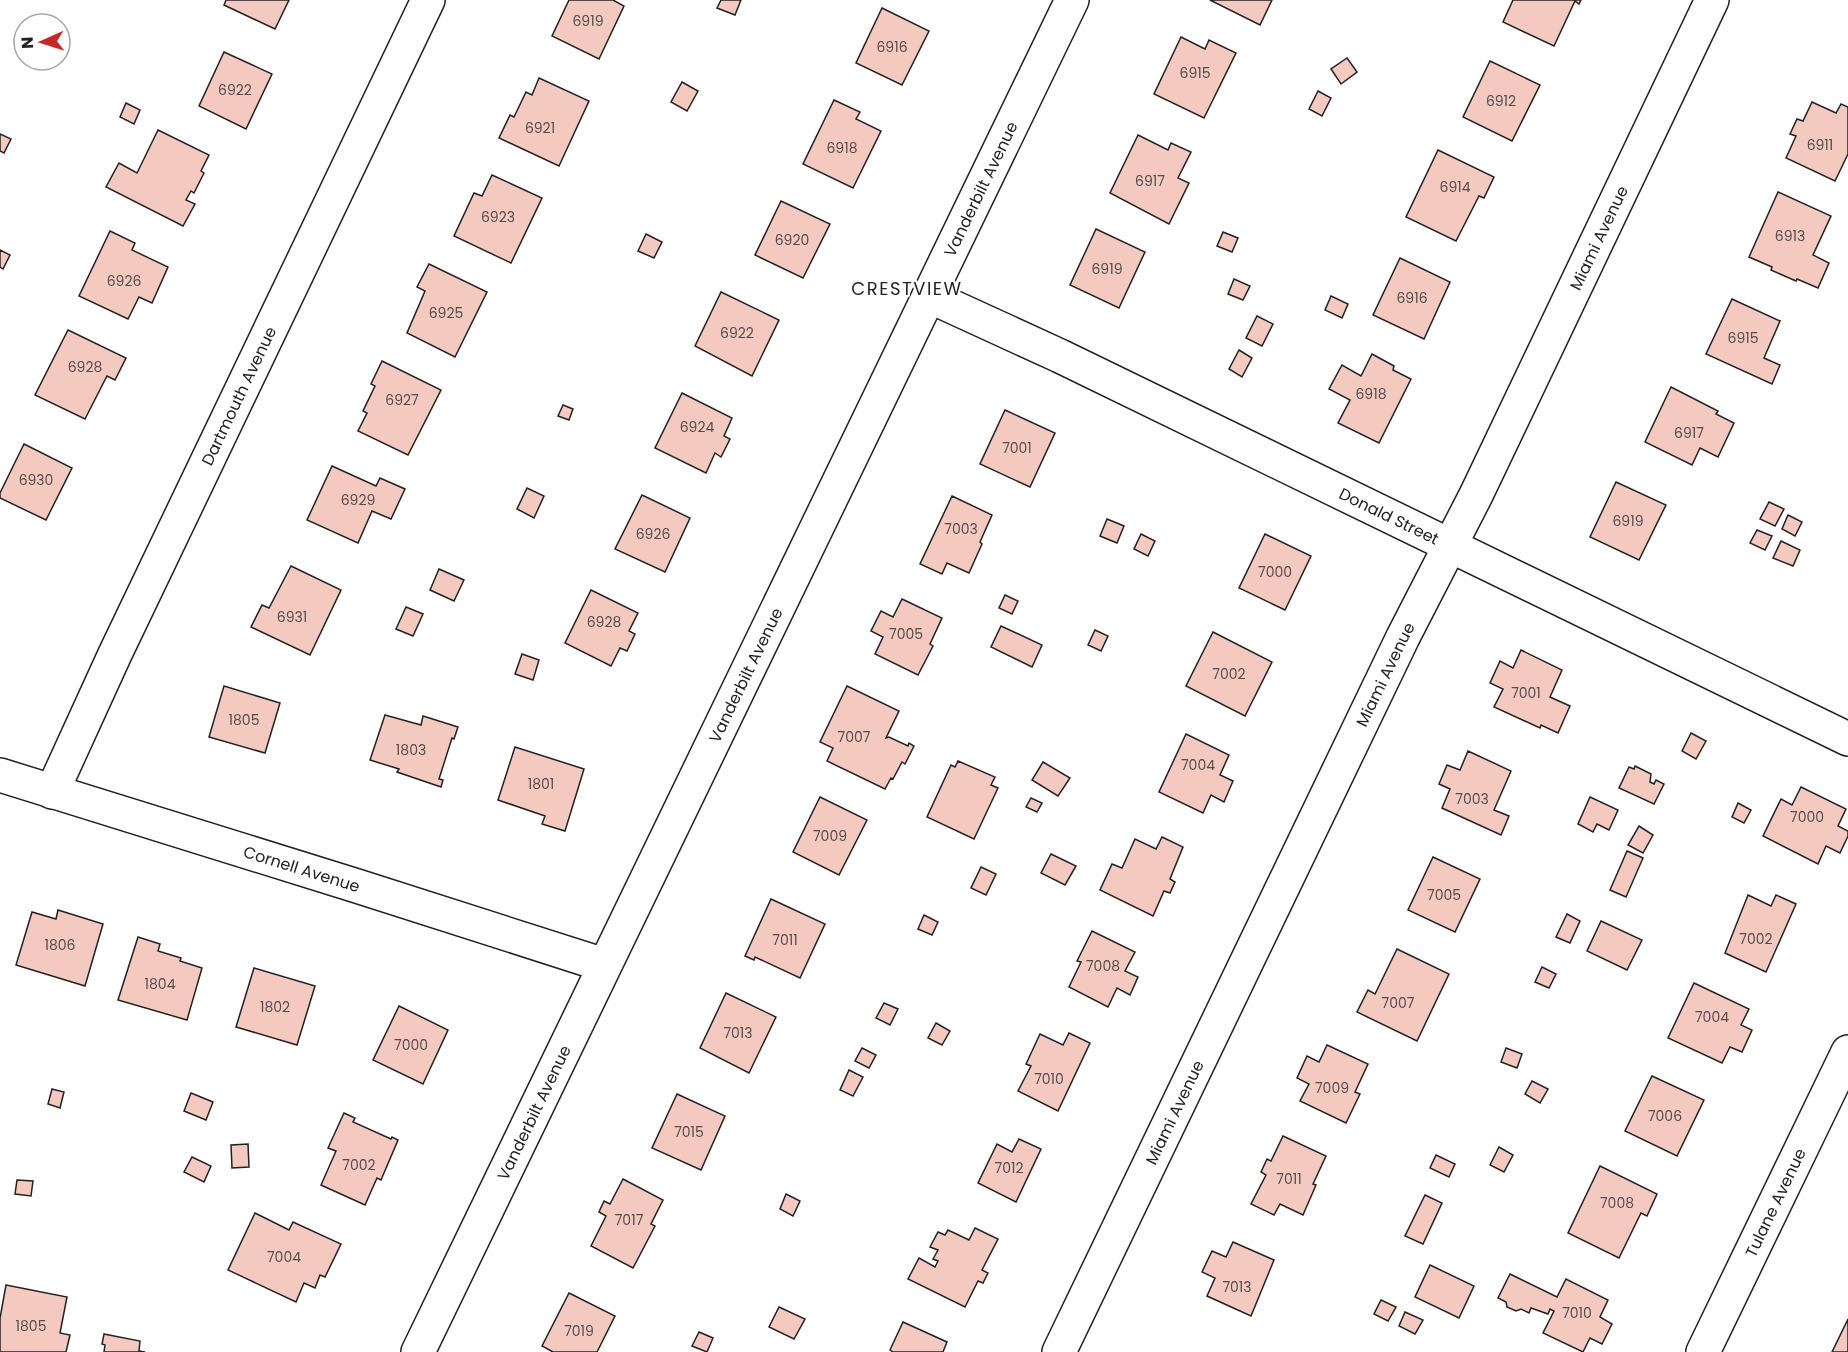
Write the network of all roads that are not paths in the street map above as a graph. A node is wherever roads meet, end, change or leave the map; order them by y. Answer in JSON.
{"nodes":[{"id":1,"x":428,"y":0,"type":"edge"},
{"id":2,"x":1072,"y":0,"type":"edge"},
{"id":3,"x":1713,"y":0,"type":"edge"},
{"id":4,"x":929,"y":296,"type":"junction"},
{"id":5,"x":1450,"y":545,"type":"junction"},
{"id":6,"x":1848,"y":739,"type":"edge"},
{"id":7,"x":0,"y":775,"type":"edge"},
{"id":8,"x":52,"y":792,"type":"junction"},
{"id":9,"x":604,"y":966,"type":"junction"},
{"id":10,"x":1848,"y":1052,"type":"edge"},
{"id":11,"x":418,"y":1352,"type":"edge"},
{"id":12,"x":1059,"y":1352,"type":"edge"},
{"id":13,"x":1703,"y":1352,"type":"edge"}],
"edges":[{"from":1,"to":8,"type":"street","name":"Dartmouth Avenue"},
{"from":2,"to":4,"type":"street","name":"Vanderbilt Avenue"},
{"from":3,"to":5,"type":"street","name":"Miami Avenue"},
{"from":4,"to":5,"type":"street","name":"Donald Street"},
{"from":4,"to":9,"type":"street","name":"Vanderbilt Avenue"},
{"from":5,"to":6,"type":"street","name":"Donald Street"},
{"from":5,"to":12,"type":"street","name":"Miami Avenue"},
{"from":7,"to":8,"type":"street","name":"Cornell Avenue"},
{"from":8,"to":9,"type":"street","name":"Cornell Avenue"},
{"from":9,"to":11,"type":"street","name":"Vanderbilt Avenue"},
{"from":10,"to":13,"type":"street","name":"Tulane Avenue"}]}
